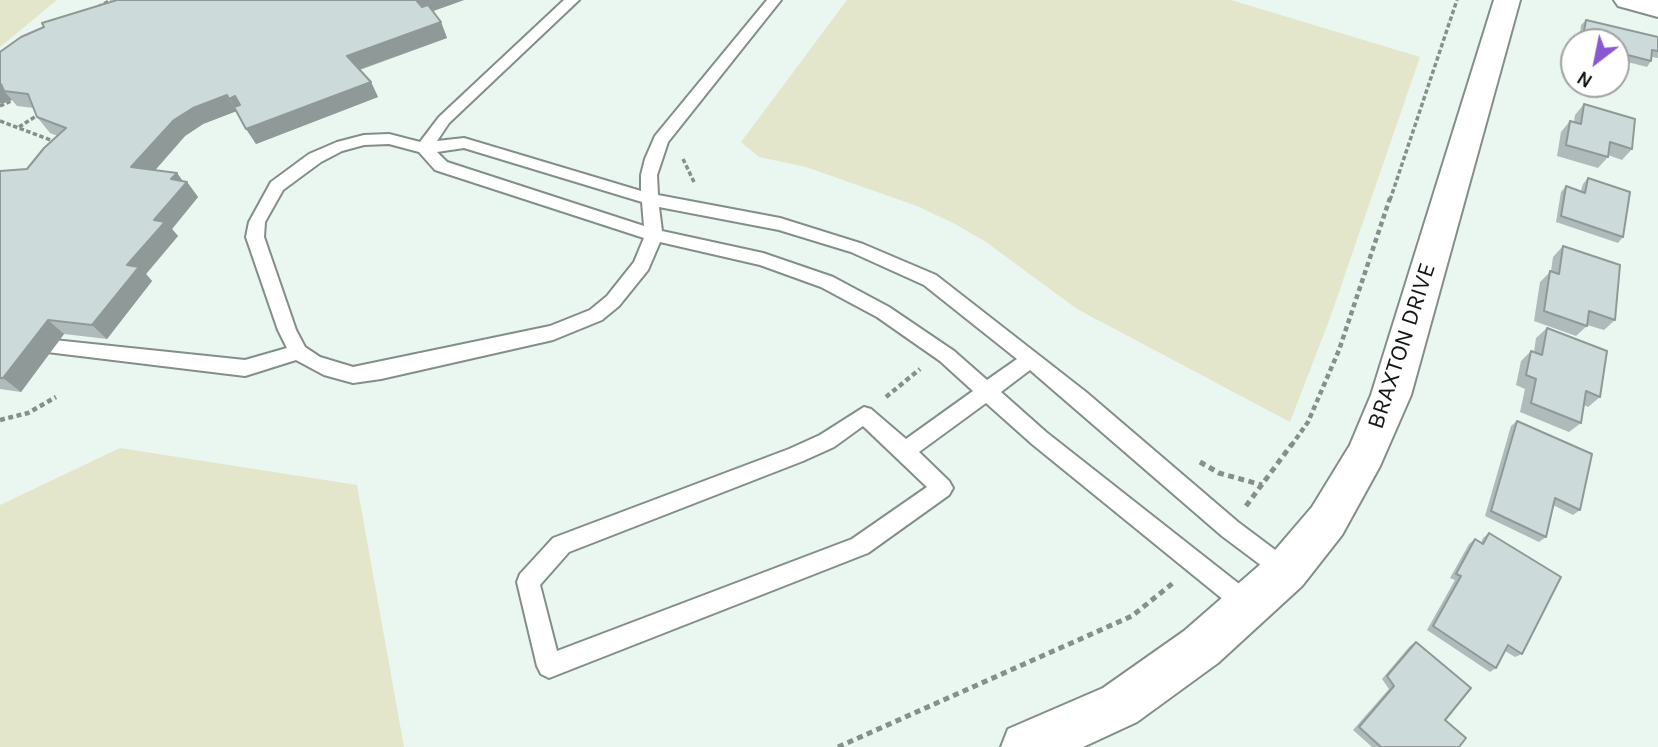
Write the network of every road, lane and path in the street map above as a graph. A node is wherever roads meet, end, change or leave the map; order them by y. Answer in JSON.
{"nodes":[{"id":1,"x":111,"y":0,"type":"edge"},
{"id":2,"x":572,"y":0,"type":"edge"},
{"id":3,"x":774,"y":0,"type":"edge"},
{"id":4,"x":1457,"y":0,"type":"edge"},
{"id":5,"x":1507,"y":0,"type":"edge"},
{"id":6,"x":1626,"y":0,"type":"edge"},
{"id":7,"x":1658,"y":9,"type":"edge"},
{"id":8,"x":89,"y":11,"type":"edge"},
{"id":9,"x":15,"y":99,"type":"edge"},
{"id":10,"x":0,"y":106,"type":"edge"},
{"id":11,"x":43,"y":112,"type":"edge"},
{"id":12,"x":0,"y":121,"type":"edge"},
{"id":13,"x":18,"y":128,"type":"junction"},
{"id":14,"x":62,"y":145,"type":"edge"},
{"id":15,"x":424,"y":148,"type":"junction"},
{"id":16,"x":650,"y":199,"type":"junction"},
{"id":17,"x":654,"y":235,"type":"junction"},
{"id":18,"x":54,"y":346,"type":"edge"},
{"id":19,"x":298,"y":352,"type":"junction"},
{"id":20,"x":1031,"y":359,"type":"junction"},
{"id":21,"x":986,"y":390,"type":"junction"},
{"id":22,"x":56,"y":397,"type":"dead end"},
{"id":23,"x":0,"y":420,"type":"edge"},
{"id":24,"x":905,"y":451,"type":"junction"},
{"id":25,"x":1230,"y":529,"type":"junction"},
{"id":26,"x":1196,"y":565,"type":"junction"},
{"id":27,"x":1286,"y":571,"type":"junction"},
{"id":28,"x":1249,"y":606,"type":"junction"},
{"id":29,"x":838,"y":747,"type":"edge"},
{"id":30,"x":1026,"y":747,"type":"edge"}],
"edges":[{"from":1,"to":8,"type":"path"},
{"from":2,"to":15,"type":"lane"},
{"from":3,"to":16,"type":"lane"},
{"from":4,"to":25,"type":"path"},
{"from":5,"to":27,"type":"street","name":"BRAXTON DRIVE"},
{"from":6,"to":7,"type":"street"},
{"from":9,"to":10,"type":"path"},
{"from":11,"to":13,"type":"path"},
{"from":12,"to":13,"type":"path"},
{"from":13,"to":14,"type":"path"},
{"from":15,"to":16,"type":"lane"},
{"from":15,"to":17,"type":"lane"},
{"from":15,"to":19,"type":"lane"},
{"from":16,"to":17,"type":"lane"},
{"from":16,"to":20,"type":"lane"},
{"from":17,"to":19,"type":"lane"},
{"from":17,"to":21,"type":"lane"},
{"from":18,"to":19,"type":"lane"},
{"from":20,"to":21,"type":"lane"},
{"from":20,"to":25,"type":"lane"},
{"from":21,"to":24,"type":"lane"},
{"from":21,"to":26,"type":"lane"},
{"from":22,"to":23,"type":"path"},
{"from":24,"to":24,"type":"lane"},
{"from":25,"to":27,"type":"lane"},
{"from":26,"to":28,"type":"lane"},
{"from":26,"to":29,"type":"path"},
{"from":27,"to":28,"type":"street","name":"BRAXTON DRIVE"},
{"from":28,"to":30,"type":"street","name":"BRAXTON DRIVE"}]}
